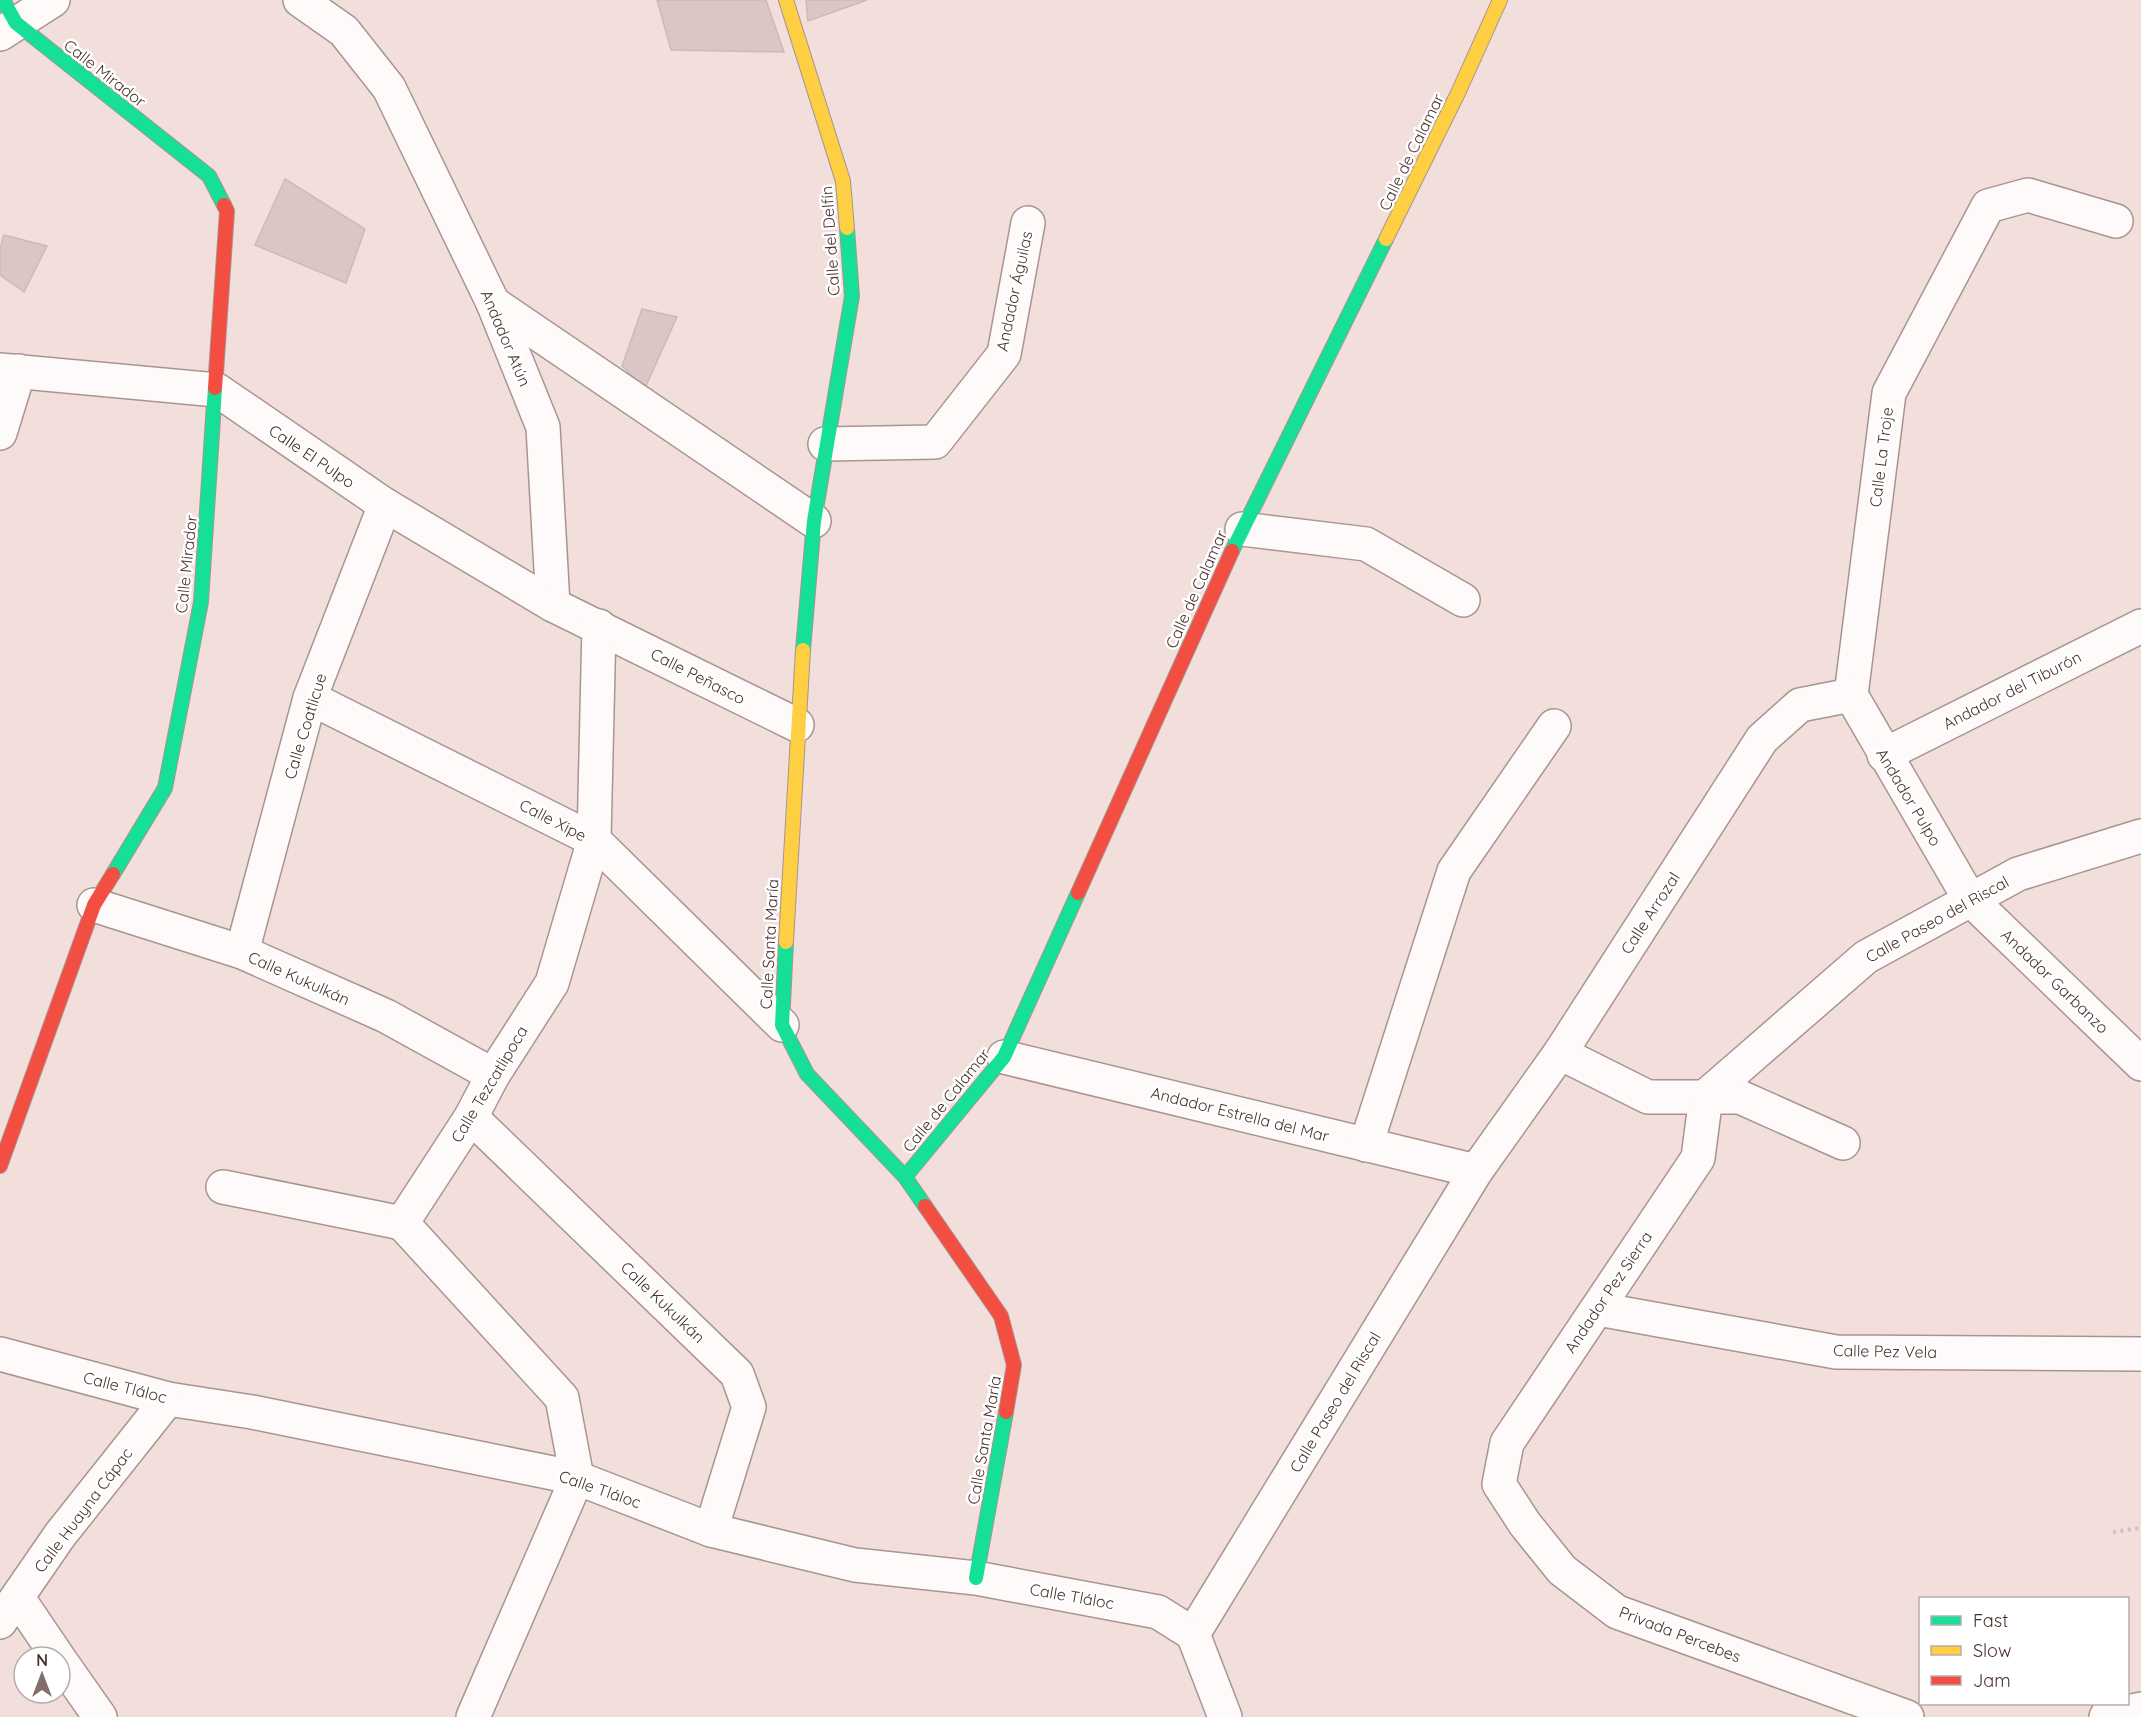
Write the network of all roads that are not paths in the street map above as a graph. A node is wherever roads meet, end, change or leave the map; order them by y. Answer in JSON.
{"nodes":[{"id":1,"x":53,"y":0,"type":"edge"},
{"id":2,"x":300,"y":0,"type":"edge"},
{"id":3,"x":786,"y":0,"type":"edge"},
{"id":4,"x":1500,"y":0,"type":"edge"},
{"id":5,"x":6,"y":19,"type":"edge"},
{"id":6,"x":2116,"y":221,"type":"dead end"},
{"id":7,"x":1028,"y":223,"type":"dead end"},
{"id":8,"x":493,"y":303,"type":"junction"},
{"id":9,"x":9,"y":371,"type":"edge"},
{"id":10,"x":217,"y":390,"type":"junction"},
{"id":11,"x":0,"y":433,"type":"edge"},
{"id":12,"x":825,"y":444,"type":"junction"},
{"id":13,"x":385,"y":505,"type":"junction"},
{"id":14,"x":814,"y":521,"type":"junction"},
{"id":15,"x":1242,"y":529,"type":"junction"},
{"id":16,"x":1463,"y":600,"type":"dead end"},
{"id":17,"x":553,"y":605,"type":"junction"},
{"id":18,"x":598,"y":626,"type":"junction"},
{"id":19,"x":2141,"y":626,"type":"edge"},
{"id":20,"x":1851,"y":695,"type":"junction"},
{"id":21,"x":310,"y":698,"type":"junction"},
{"id":22,"x":797,"y":725,"type":"junction"},
{"id":23,"x":1554,"y":726,"type":"dead end"},
{"id":24,"x":1884,"y":755,"type":"junction"},
{"id":25,"x":2141,"y":836,"type":"edge"},
{"id":26,"x":594,"y":840,"type":"junction"},
{"id":27,"x":1970,"y":898,"type":"junction"},
{"id":28,"x":94,"y":905,"type":"junction"},
{"id":29,"x":242,"y":952,"type":"junction"},
{"id":30,"x":782,"y":1024,"type":"junction"},
{"id":31,"x":1560,"y":1053,"type":"junction"},
{"id":32,"x":1004,"y":1057,"type":"junction"},
{"id":33,"x":2141,"y":1065,"type":"edge"},
{"id":34,"x":492,"y":1075,"type":"junction"},
{"id":35,"x":1706,"y":1096,"type":"junction"},
{"id":36,"x":471,"y":1117,"type":"junction"},
{"id":37,"x":1843,"y":1143,"type":"dead end"},
{"id":38,"x":1366,"y":1145,"type":"junction"},
{"id":39,"x":0,"y":1167,"type":"edge"},
{"id":40,"x":1476,"y":1171,"type":"junction"},
{"id":41,"x":905,"y":1177,"type":"junction"},
{"id":42,"x":223,"y":1187,"type":"dead end"},
{"id":43,"x":402,"y":1222,"type":"junction"},
{"id":44,"x":1598,"y":1309,"type":"junction"},
{"id":45,"x":0,"y":1354,"type":"edge"},
{"id":46,"x":2141,"y":1354,"type":"edge"},
{"id":47,"x":168,"y":1398,"type":"junction"},
{"id":48,"x":577,"y":1478,"type":"junction"},
{"id":49,"x":1499,"y":1484,"type":"joint"},
{"id":50,"x":711,"y":1530,"type":"junction"},
{"id":51,"x":976,"y":1578,"type":"junction"},
{"id":52,"x":9,"y":1610,"type":"edge"},
{"id":53,"x":1193,"y":1634,"type":"junction"},
{"id":54,"x":45,"y":1645,"type":"edge"},
{"id":55,"x":72,"y":1677,"type":"edge"},
{"id":56,"x":2141,"y":1709,"type":"edge"},
{"id":57,"x":100,"y":1717,"type":"edge"},
{"id":58,"x":473,"y":1717,"type":"edge"},
{"id":59,"x":1225,"y":1717,"type":"edge"},
{"id":60,"x":1907,"y":1717,"type":"edge"},
{"id":61,"x":2106,"y":1717,"type":"edge"}],
"edges":[{"from":1,"to":5,"type":"street"},
{"from":2,"to":8,"type":"street","name":"Andador Atún"},
{"from":3,"to":12,"type":"street","name":"Calle del Delfín"},
{"from":4,"to":15,"type":"street","name":"Calle de Calamar"},
{"from":5,"to":10,"type":"street","name":"Calle Mirador"},
{"from":6,"to":20,"type":"street","name":"Calle La Troje"},
{"from":7,"to":12,"type":"street","name":"Andador Águilas"},
{"from":8,"to":14,"type":"street"},
{"from":8,"to":17,"type":"street","name":"Andador Atún"},
{"from":9,"to":10,"type":"street","name":"Calle El Pulpo"},
{"from":9,"to":11,"type":"street"},
{"from":10,"to":13,"type":"street","name":"Calle El Pulpo"},
{"from":10,"to":28,"type":"street","name":"Calle Mirador"},
{"from":12,"to":14,"type":"street","name":"Calle del Delfín"},
{"from":13,"to":17,"type":"street","name":"Calle El Pulpo"},
{"from":13,"to":21,"type":"street","name":"Calle Coatlicue"},
{"from":14,"to":22,"type":"street","name":"Calle Santa María"},
{"from":15,"to":16,"type":"street"},
{"from":15,"to":32,"type":"street","name":"Calle de Calamar"},
{"from":17,"to":18,"type":"street","name":"Calle El Pulpo"},
{"from":18,"to":22,"type":"street","name":"Calle Peñasco"},
{"from":18,"to":26,"type":"street","name":"Calle Tezcatlipoca"},
{"from":19,"to":24,"type":"street","name":"Andador del Tiburón"},
{"from":20,"to":24,"type":"street","name":"Andador Pulpo"},
{"from":20,"to":31,"type":"street","name":"Calle Arrozal"},
{"from":21,"to":26,"type":"street","name":"Calle Xipe"},
{"from":21,"to":29,"type":"street","name":"Calle Coatlicue"},
{"from":22,"to":30,"type":"street","name":"Calle Santa María"},
{"from":23,"to":38,"type":"street"},
{"from":24,"to":27,"type":"street","name":"Andador Pulpo"},
{"from":25,"to":27,"type":"street","name":"Calle Paseo del Riscal"},
{"from":26,"to":30,"type":"street","name":"Calle Xipe"},
{"from":26,"to":34,"type":"street","name":"Calle Tezcatlipoca"},
{"from":27,"to":33,"type":"street","name":"Andador Garbanzo"},
{"from":27,"to":35,"type":"street","name":"Calle Paseo del Riscal"},
{"from":28,"to":29,"type":"street","name":"Calle Kukulkán"},
{"from":28,"to":39,"type":"street","name":"Calle Mirador"},
{"from":29,"to":34,"type":"street","name":"Calle Kukulkán"},
{"from":30,"to":41,"type":"street","name":"Calle Santa María"},
{"from":31,"to":35,"type":"street"},
{"from":31,"to":40,"type":"street","name":"Calle Arrozal"},
{"from":32,"to":38,"type":"street","name":"Andador Estrella del Mar"},
{"from":32,"to":41,"type":"street","name":"Calle de Calamar"},
{"from":34,"to":36,"type":"street","name":"Calle Tezcatlipoca"},
{"from":35,"to":37,"type":"street"},
{"from":35,"to":44,"type":"street","name":"Andador Pez Sierra"},
{"from":36,"to":43,"type":"street","name":"Calle Tezcatlipoca"},
{"from":36,"to":50,"type":"street","name":"Calle Kukulkán"},
{"from":38,"to":40,"type":"street","name":"Andador Estrella del Mar"},
{"from":40,"to":53,"type":"street","name":"Calle Paseo del Riscal"},
{"from":41,"to":51,"type":"street","name":"Calle Santa María"},
{"from":42,"to":43,"type":"street"},
{"from":43,"to":48,"type":"street"},
{"from":44,"to":46,"type":"street","name":"Calle Pez Vela"},
{"from":44,"to":49,"type":"street","name":"Andador Pez Sierra"},
{"from":45,"to":47,"type":"street","name":"Calle Tláloc"},
{"from":47,"to":48,"type":"street","name":"Calle Tláloc"},
{"from":47,"to":52,"type":"street","name":"Calle Huayna Cápac"},
{"from":48,"to":50,"type":"street","name":"Calle Tláloc"},
{"from":48,"to":58,"type":"street"},
{"from":49,"to":60,"type":"street","name":"Privada Percebes"},
{"from":50,"to":51,"type":"street","name":"Calle Tláloc"},
{"from":51,"to":53,"type":"street","name":"Calle Tláloc"},
{"from":52,"to":54,"type":"street"},
{"from":53,"to":59,"type":"street"},
{"from":55,"to":57,"type":"street"},
{"from":56,"to":61,"type":"street"}]}
